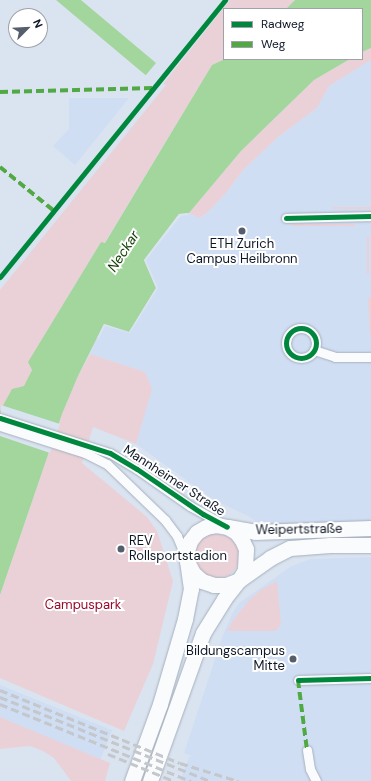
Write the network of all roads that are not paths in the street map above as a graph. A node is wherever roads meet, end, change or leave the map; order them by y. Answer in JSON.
{"nodes":[{"id":1,"x":371,"y":216,"type":"edge"},
{"id":2,"x":286,"y":218,"type":"dead end"},
{"id":3,"x":314,"y":350,"type":"dead end"},
{"id":4,"x":371,"y":357,"type":"edge"},
{"id":5,"x":0,"y":418,"type":"edge"},
{"id":6,"x":0,"y":426,"type":"edge"},
{"id":7,"x":86,"y":449,"type":"junction"},
{"id":8,"x":227,"y":527,"type":"junction"},
{"id":9,"x":371,"y":528,"type":"edge"},
{"id":10,"x":371,"y":545,"type":"edge"},
{"id":11,"x":187,"y":562,"type":"junction"},
{"id":12,"x":240,"y":580,"type":"junction"},
{"id":13,"x":371,"y":678,"type":"edge"},
{"id":14,"x":298,"y":680,"type":"dead end"},
{"id":15,"x":307,"y":750,"type":"dead end"},
{"id":16,"x":132,"y":781,"type":"edge"},
{"id":17,"x":150,"y":781,"type":"edge"},
{"id":18,"x":316,"y":781,"type":"edge"}],
"edges":[{"from":1,"to":2,"type":"street"},
{"from":3,"to":4,"type":"street"},
{"from":5,"to":7,"type":"street"},
{"from":6,"to":7,"type":"street"},
{"from":7,"to":8,"type":"street","name":"Mannheimer Straße"},
{"from":7,"to":11,"type":"street","name":"Mannheimer Straße"},
{"from":8,"to":9,"type":"main road","name":"Weipertstraße"},
{"from":8,"to":11,"type":"main road"},
{"from":8,"to":12,"type":"main road"},
{"from":10,"to":12,"type":"main road","name":"Weipertstraße"},
{"from":11,"to":12,"type":"main road"},
{"from":11,"to":16,"type":"main road","name":"Mannheimer Straße"},
{"from":12,"to":17,"type":"main road"},
{"from":13,"to":14,"type":"street"},
{"from":15,"to":18,"type":"street"}]}
